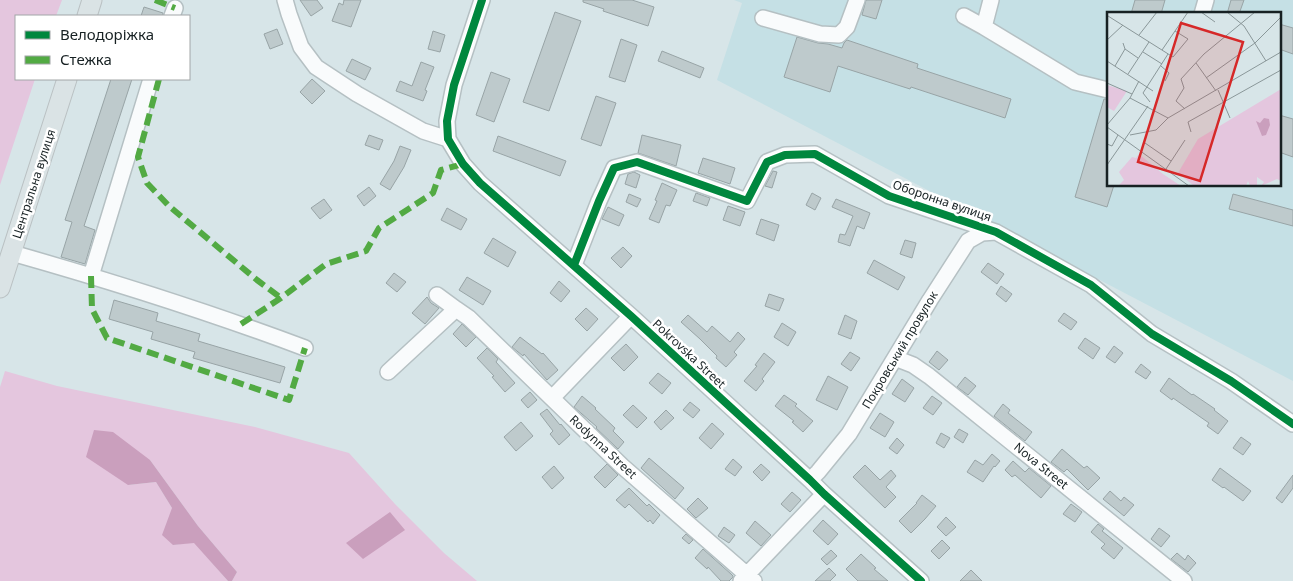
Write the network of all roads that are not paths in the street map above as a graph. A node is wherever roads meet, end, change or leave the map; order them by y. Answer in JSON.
{"nodes":[{"id":1,"x":92,"y":0,"type":"edge"},
{"id":2,"x":285,"y":0,"type":"edge"},
{"id":3,"x":482,"y":0,"type":"edge"},
{"id":4,"x":857,"y":0,"type":"edge"},
{"id":5,"x":991,"y":0,"type":"edge"},
{"id":6,"x":87,"y":15,"type":"edge"},
{"id":7,"x":964,"y":16,"type":"dead end"},
{"id":8,"x":763,"y":18,"type":"dead end"},
{"id":9,"x":984,"y":27,"type":"junction"},
{"id":10,"x":67,"y":80,"type":"edge"},
{"id":11,"x":151,"y":80,"type":"edge"},
{"id":12,"x":1107,"y":90,"type":"edge"},
{"id":13,"x":448,"y":139,"type":"junction"},
{"id":14,"x":996,"y":232,"type":"junction"},
{"id":15,"x":12,"y":253,"type":"junction"},
{"id":16,"x":574,"y":265,"type":"junction"},
{"id":17,"x":91,"y":276,"type":"junction"},
{"id":18,"x":0,"y":288,"type":"edge"},
{"id":19,"x":437,"y":294,"type":"dead end"},
{"id":20,"x":456,"y":309,"type":"junction"},
{"id":21,"x":631,"y":316,"type":"junction"},
{"id":22,"x":305,"y":348,"type":"dead end"},
{"id":23,"x":895,"y":358,"type":"junction"},
{"id":24,"x":388,"y":372,"type":"dead end"},
{"id":25,"x":552,"y":398,"type":"junction"},
{"id":26,"x":1293,"y":424,"type":"edge"},
{"id":27,"x":810,"y":480,"type":"junction"},
{"id":28,"x":824,"y":494,"type":"junction"},
{"id":29,"x":748,"y":579,"type":"edge"},
{"id":30,"x":920,"y":581,"type":"edge"},
{"id":31,"x":1184,"y":581,"type":"edge"}],
"edges":[{"from":1,"to":6,"type":"main road"},
{"from":2,"to":13,"type":"street"},
{"from":3,"to":13,"type":"street"},
{"from":4,"to":8,"type":"street"},
{"from":5,"to":9,"type":"street"},
{"from":7,"to":9,"type":"street"},
{"from":9,"to":12,"type":"street"},
{"from":10,"to":15,"type":"main road","name":"Центральна вулиця"},
{"from":11,"to":17,"type":"street"},
{"from":13,"to":16,"type":"street","name":"Pokrovska Street"},
{"from":14,"to":16,"type":"street","name":"Оборонна вулиця"},
{"from":14,"to":23,"type":"street","name":"Покровський провулок"},
{"from":14,"to":26,"type":"street","name":"Оборонна вулиця"},
{"from":15,"to":17,"type":"street"},
{"from":15,"to":18,"type":"main road","name":"Центральна вулиця"},
{"from":16,"to":21,"type":"street","name":"Pokrovska Street"},
{"from":17,"to":22,"type":"street"},
{"from":19,"to":20,"type":"street","name":"Rodynna Street"},
{"from":20,"to":24,"type":"street"},
{"from":20,"to":25,"type":"street","name":"Rodynna Street"},
{"from":21,"to":25,"type":"street"},
{"from":21,"to":27,"type":"street","name":"Pokrovska Street"},
{"from":23,"to":27,"type":"street","name":"Покровський провулок"},
{"from":23,"to":31,"type":"street","name":"Nova Street"},
{"from":25,"to":29,"type":"street","name":"Rodynna Street"},
{"from":27,"to":28,"type":"street","name":"Pokrovska Street"},
{"from":28,"to":29,"type":"street"},
{"from":28,"to":30,"type":"street","name":"Pokrovska Street"}]}
